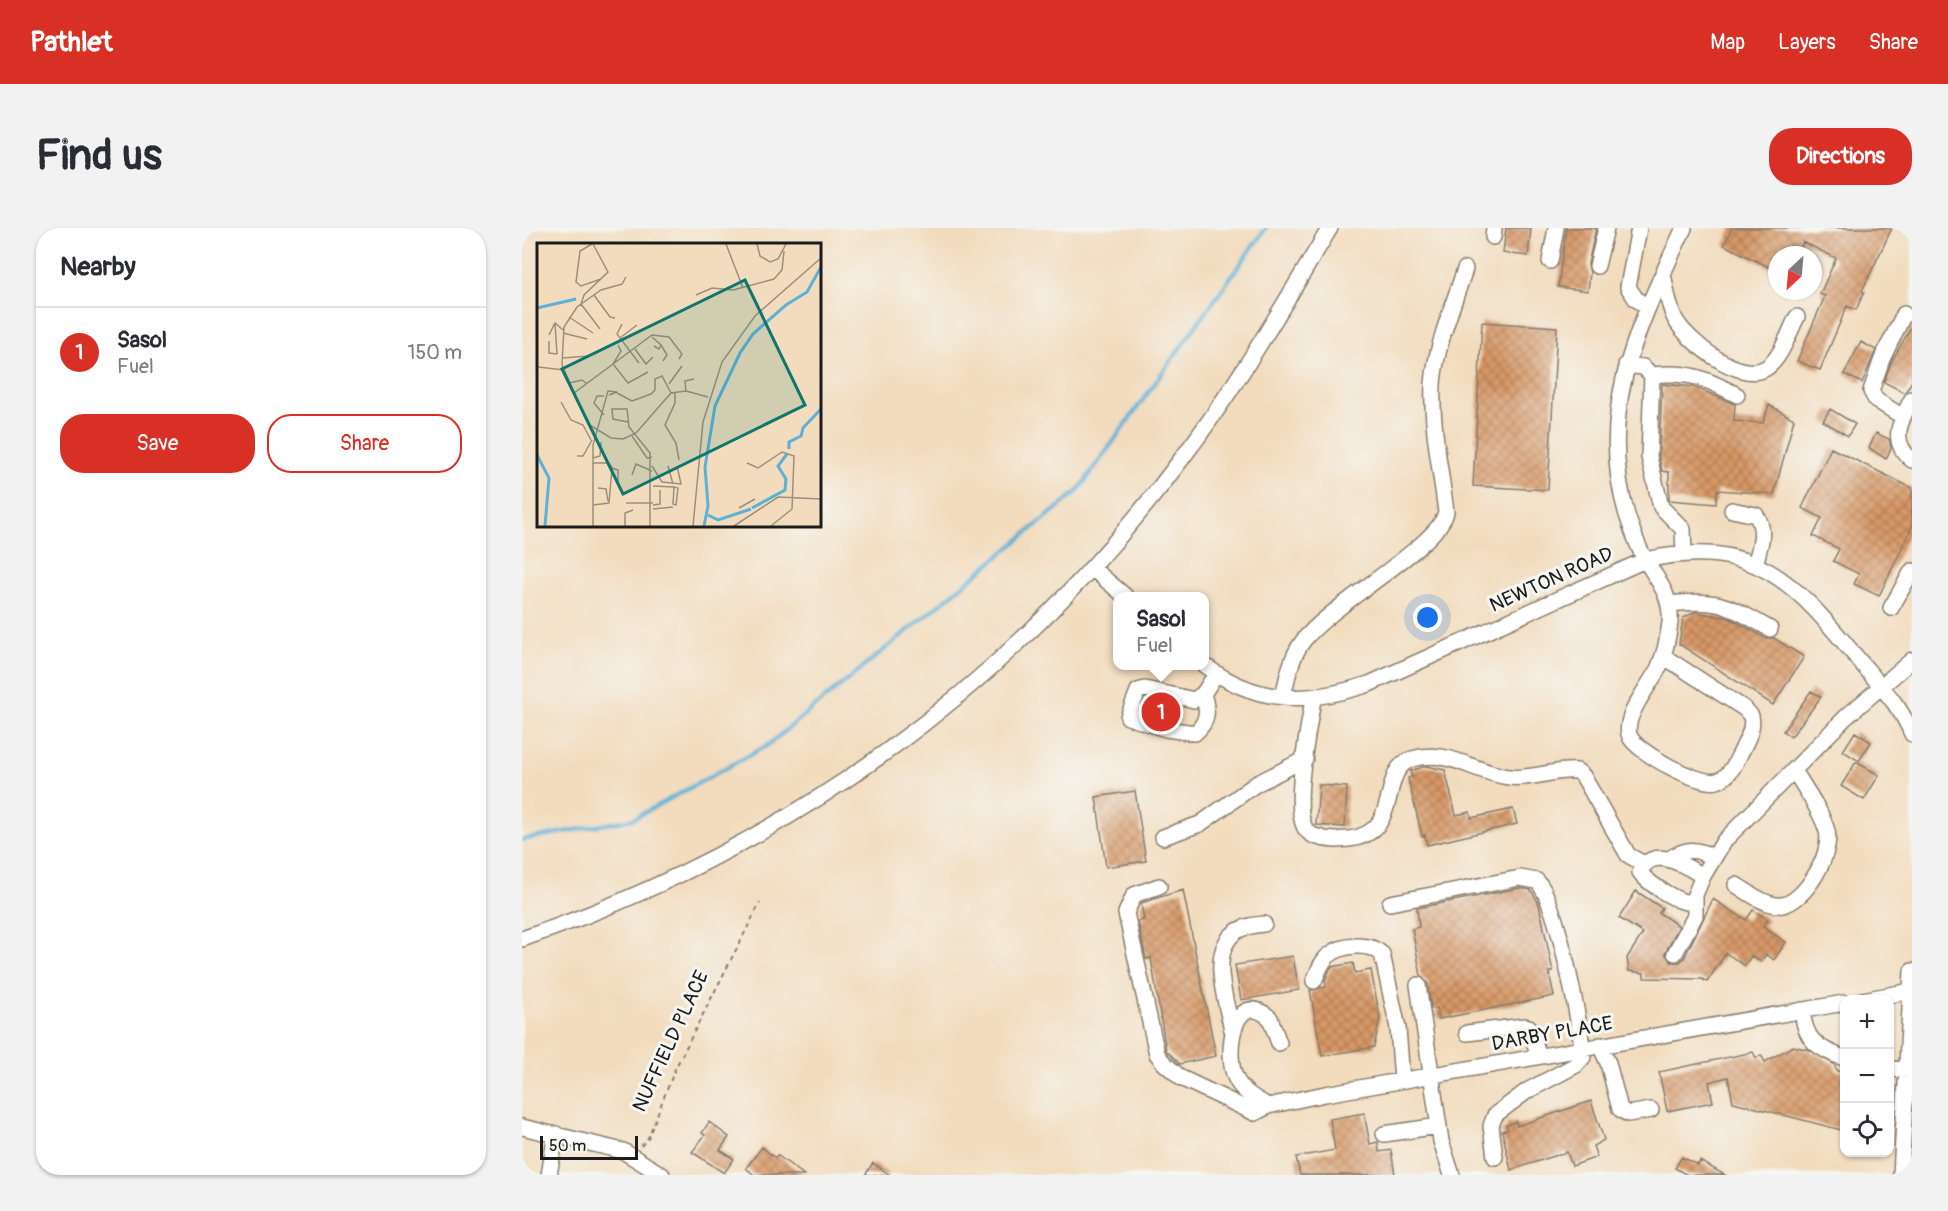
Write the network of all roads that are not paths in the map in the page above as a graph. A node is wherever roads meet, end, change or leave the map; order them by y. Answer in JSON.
{"nodes":[{"id":1,"x":1330,"y":228,"type":"edge"},
{"id":2,"x":1556,"y":228,"type":"edge"},
{"id":3,"x":1606,"y":228,"type":"edge"},
{"id":4,"x":1639,"y":228,"type":"edge"},
{"id":5,"x":1683,"y":228,"type":"edge"},
{"id":6,"x":1550,"y":261,"type":"dead end"},
{"id":7,"x":1597,"y":266,"type":"dead end"},
{"id":8,"x":1465,"y":269,"type":"dead end"},
{"id":9,"x":1663,"y":274,"type":"junction"},
{"id":10,"x":1647,"y":307,"type":"junction"},
{"id":11,"x":1904,"y":314,"type":"dead end"},
{"id":12,"x":1797,"y":317,"type":"dead end"},
{"id":13,"x":1626,"y":365,"type":"junction"},
{"id":14,"x":1652,"y":375,"type":"junction"},
{"id":15,"x":1737,"y":394,"type":"dead end"},
{"id":16,"x":1912,"y":399,"type":"edge"},
{"id":17,"x":1903,"y":417,"type":"junction"},
{"id":18,"x":1912,"y":460,"type":"edge"},
{"id":19,"x":1732,"y":510,"type":"dead end"},
{"id":20,"x":1684,"y":553,"type":"junction"},
{"id":21,"x":1646,"y":560,"type":"junction"},
{"id":22,"x":1755,"y":565,"type":"junction"},
{"id":23,"x":1093,"y":569,"type":"junction"},
{"id":24,"x":1912,"y":571,"type":"edge"},
{"id":25,"x":1119,"y":592,"type":"edge"},
{"id":26,"x":1669,"y":604,"type":"junction"},
{"id":27,"x":1891,"y":608,"type":"dead end"},
{"id":28,"x":1770,"y":629,"type":"dead end"},
{"id":29,"x":1663,"y":656,"type":"junction"},
{"id":30,"x":1912,"y":660,"type":"edge"},
{"id":31,"x":1210,"y":669,"type":"edge"},
{"id":32,"x":1881,"y":687,"type":"junction"},
{"id":33,"x":1203,"y":694,"type":"junction"},
{"id":34,"x":1282,"y":697,"type":"junction"},
{"id":35,"x":1313,"y":699,"type":"junction"},
{"id":36,"x":1912,"y":734,"type":"edge"},
{"id":37,"x":1305,"y":759,"type":"junction"},
{"id":38,"x":1794,"y":770,"type":"junction"},
{"id":39,"x":1163,"y":837,"type":"dead end"},
{"id":40,"x":1713,"y":857,"type":"junction"},
{"id":41,"x":1669,"y":859,"type":"junction"},
{"id":42,"x":1644,"y":864,"type":"junction"},
{"id":43,"x":1702,"y":876,"type":"junction"},
{"id":44,"x":1736,"y":885,"type":"dead end"},
{"id":45,"x":1159,"y":886,"type":"dead end"},
{"id":46,"x":1695,"y":898,"type":"junction"},
{"id":47,"x":1390,"y":903,"type":"dead end"},
{"id":48,"x":1264,"y":924,"type":"dead end"},
{"id":49,"x":522,"y":939,"type":"edge"},
{"id":50,"x":1675,"y":953,"type":"dead end"},
{"id":51,"x":1912,"y":971,"type":"edge"},
{"id":52,"x":1314,"y":981,"type":"dead end"},
{"id":53,"x":1418,"y":985,"type":"dead end"},
{"id":54,"x":1911,"y":991,"type":"edge"},
{"id":55,"x":1886,"y":995,"type":"edge"},
{"id":56,"x":1840,"y":1003,"type":"edge"},
{"id":57,"x":1802,"y":1010,"type":"junction"},
{"id":58,"x":1232,"y":1030,"type":"junction"},
{"id":59,"x":1467,"y":1033,"type":"dead end"},
{"id":60,"x":1279,"y":1043,"type":"dead end"},
{"id":61,"x":1600,"y":1046,"type":"junction"},
{"id":62,"x":1582,"y":1049,"type":"junction"},
{"id":63,"x":1840,"y":1055,"type":"edge"},
{"id":64,"x":1539,"y":1056,"type":"junction"},
{"id":65,"x":1894,"y":1069,"type":"edge"},
{"id":66,"x":1907,"y":1071,"type":"junction"},
{"id":67,"x":1429,"y":1076,"type":"junction"},
{"id":68,"x":1402,"y":1080,"type":"junction"},
{"id":69,"x":1268,"y":1106,"type":"junction"},
{"id":70,"x":1651,"y":1110,"type":"dead end"},
{"id":71,"x":1438,"y":1126,"type":"junction"},
{"id":72,"x":522,"y":1127,"type":"edge"},
{"id":73,"x":556,"y":1134,"type":"junction"},
{"id":74,"x":1384,"y":1134,"type":"dead end"},
{"id":75,"x":1495,"y":1157,"type":"dead end"},
{"id":76,"x":1905,"y":1171,"type":"edge"},
{"id":77,"x":549,"y":1175,"type":"edge"},
{"id":78,"x":662,"y":1175,"type":"edge"},
{"id":79,"x":1452,"y":1175,"type":"edge"}],
"edges":[{"from":1,"to":23,"type":"street"},
{"from":2,"to":6,"type":"street"},
{"from":3,"to":7,"type":"street"},
{"from":4,"to":10,"type":"street"},
{"from":5,"to":9,"type":"street"},
{"from":8,"to":34,"type":"street"},
{"from":9,"to":10,"type":"street"},
{"from":9,"to":12,"type":"street"},
{"from":10,"to":13,"type":"street"},
{"from":11,"to":17,"type":"street"},
{"from":13,"to":14,"type":"street"},
{"from":13,"to":21,"type":"street"},
{"from":14,"to":15,"type":"street"},
{"from":14,"to":20,"type":"street"},
{"from":16,"to":17,"type":"street"},
{"from":17,"to":18,"type":"street"},
{"from":19,"to":22,"type":"street"},
{"from":20,"to":21,"type":"street","name":"NEWTON ROAD"},
{"from":20,"to":22,"type":"street","name":"NEWTON ROAD"},
{"from":21,"to":26,"type":"street"},
{"from":21,"to":35,"type":"street","name":"NEWTON ROAD"},
{"from":22,"to":32,"type":"street","name":"NEWTON ROAD"},
{"from":23,"to":25,"type":"street"},
{"from":23,"to":49,"type":"street"},
{"from":24,"to":27,"type":"street"},
{"from":26,"to":28,"type":"street"},
{"from":26,"to":29,"type":"street"},
{"from":29,"to":29,"type":"street"},
{"from":30,"to":32,"type":"street"},
{"from":31,"to":33,"type":"street"},
{"from":31,"to":34,"type":"street","name":"NEWTON ROAD"},
{"from":32,"to":36,"type":"street","name":"NEWTON ROAD"},
{"from":32,"to":38,"type":"street"},
{"from":33,"to":33,"type":"street"},
{"from":34,"to":35,"type":"street","name":"NEWTON ROAD"},
{"from":35,"to":37,"type":"street"},
{"from":37,"to":39,"type":"street"},
{"from":37,"to":42,"type":"street"},
{"from":38,"to":40,"type":"street"},
{"from":38,"to":44,"type":"street"},
{"from":40,"to":41,"type":"street"},
{"from":40,"to":43,"type":"street"},
{"from":41,"to":42,"type":"street"},
{"from":41,"to":43,"type":"street"},
{"from":42,"to":46,"type":"street"},
{"from":43,"to":46,"type":"street"},
{"from":45,"to":69,"type":"street","name":"DARBY PLACE"},
{"from":46,"to":50,"type":"street"},
{"from":47,"to":62,"type":"street"},
{"from":48,"to":58,"type":"street"},
{"from":51,"to":54,"type":"street"},
{"from":52,"to":68,"type":"street"},
{"from":53,"to":67,"type":"street"},
{"from":54,"to":55,"type":"street"},
{"from":54,"to":66,"type":"street"},
{"from":56,"to":57,"type":"street","name":"DARBY PLACE"},
{"from":57,"to":61,"type":"street","name":"DARBY PLACE"},
{"from":57,"to":63,"type":"street"},
{"from":58,"to":60,"type":"street"},
{"from":58,"to":69,"type":"street"},
{"from":59,"to":64,"type":"street"},
{"from":61,"to":62,"type":"street","name":"DARBY PLACE"},
{"from":61,"to":70,"type":"street"},
{"from":62,"to":64,"type":"street","name":"DARBY PLACE"},
{"from":62,"to":75,"type":"street"},
{"from":64,"to":67,"type":"street","name":"DARBY PLACE"},
{"from":65,"to":66,"type":"street"},
{"from":66,"to":76,"type":"street"},
{"from":67,"to":68,"type":"street","name":"DARBY PLACE"},
{"from":67,"to":71,"type":"street"},
{"from":68,"to":69,"type":"street","name":"DARBY PLACE"},
{"from":71,"to":74,"type":"street"},
{"from":71,"to":79,"type":"street"},
{"from":72,"to":73,"type":"street"},
{"from":73,"to":77,"type":"street"},
{"from":73,"to":78,"type":"street"}]}
